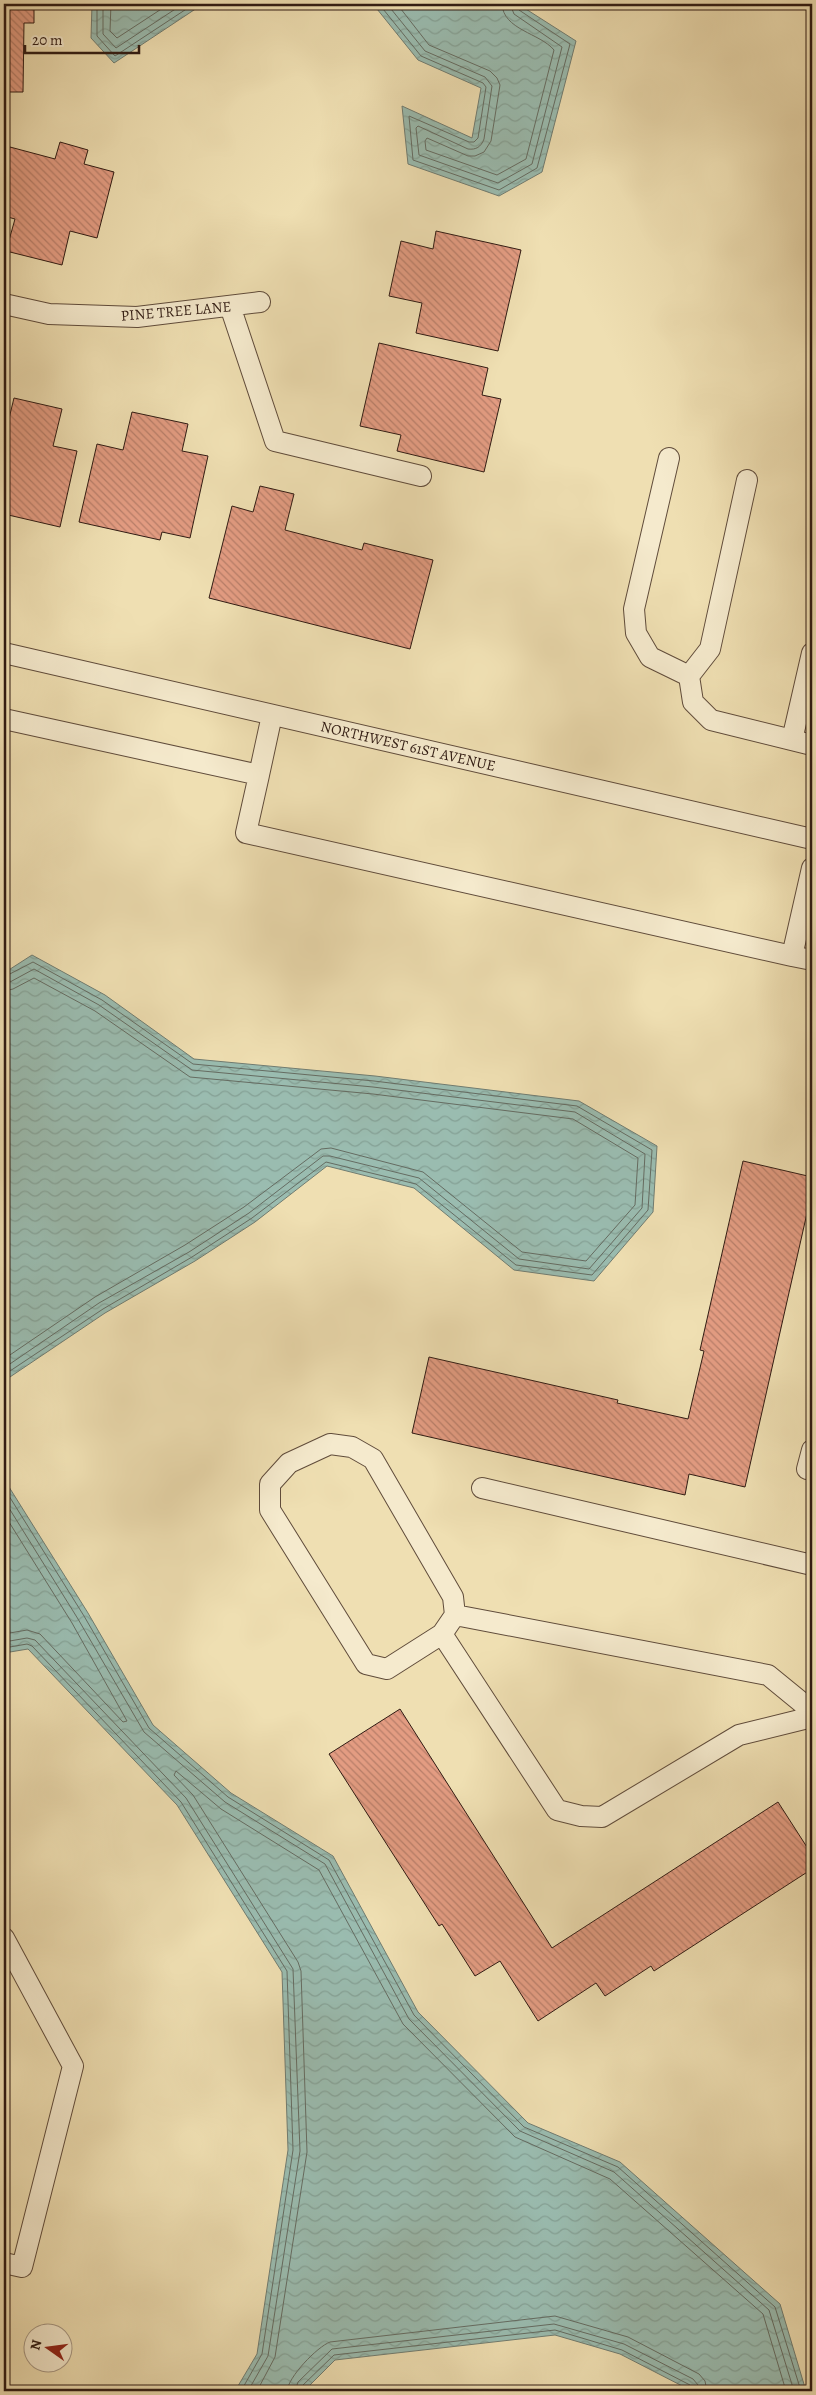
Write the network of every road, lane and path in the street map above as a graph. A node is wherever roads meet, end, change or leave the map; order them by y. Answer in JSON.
{"nodes":[{"id":1,"x":260,"y":302,"type":"dead end"},
{"id":2,"x":4,"y":304,"type":"edge"},
{"id":3,"x":230,"y":306,"type":"junction"},
{"id":4,"x":669,"y":458,"type":"dead end"},
{"id":5,"x":420,"y":476,"type":"dead end"},
{"id":6,"x":747,"y":480,"type":"dead end"},
{"id":7,"x":4,"y":653,"type":"edge"},
{"id":8,"x":812,"y":653,"type":"edge"},
{"id":9,"x":689,"y":676,"type":"junction"},
{"id":10,"x":272,"y":715,"type":"junction"},
{"id":11,"x":4,"y":719,"type":"edge"},
{"id":12,"x":792,"y":740,"type":"junction"},
{"id":13,"x":812,"y":745,"type":"edge"},
{"id":14,"x":259,"y":775,"type":"junction"},
{"id":15,"x":812,"y":839,"type":"edge"},
{"id":16,"x":812,"y":868,"type":"edge"},
{"id":17,"x":792,"y":956,"type":"junction"},
{"id":18,"x":812,"y":960,"type":"edge"},
{"id":19,"x":812,"y":1450,"type":"edge"},
{"id":20,"x":812,"y":1470,"type":"edge"},
{"id":21,"x":482,"y":1488,"type":"dead end"},
{"id":22,"x":812,"y":1565,"type":"edge"},
{"id":23,"x":455,"y":1615,"type":"junction"},
{"id":24,"x":442,"y":1634,"type":"junction"},
{"id":25,"x":812,"y":1711,"type":"edge"},
{"id":26,"x":812,"y":1716,"type":"edge"},
{"id":27,"x":4,"y":1938,"type":"edge"},
{"id":28,"x":4,"y":2263,"type":"edge"}],
"edges":[{"from":1,"to":3,"type":"lane","name":"PINE TREE LANE"},
{"from":2,"to":3,"type":"lane","name":"PINE TREE LANE"},
{"from":3,"to":5,"type":"lane"},
{"from":4,"to":9,"type":"lane"},
{"from":6,"to":9,"type":"lane"},
{"from":7,"to":10,"type":"lane","name":"NORTHWEST 61ST AVENUE"},
{"from":8,"to":12,"type":"lane"},
{"from":9,"to":12,"type":"lane"},
{"from":10,"to":14,"type":"lane"},
{"from":10,"to":15,"type":"lane","name":"NORTHWEST 61ST AVENUE"},
{"from":11,"to":14,"type":"lane"},
{"from":12,"to":13,"type":"lane"},
{"from":14,"to":17,"type":"lane"},
{"from":16,"to":17,"type":"lane"},
{"from":17,"to":18,"type":"lane"},
{"from":19,"to":20,"type":"lane"},
{"from":21,"to":22,"type":"lane"},
{"from":23,"to":24,"type":"lane"},
{"from":23,"to":24,"type":"lane"},
{"from":23,"to":25,"type":"lane"},
{"from":24,"to":26,"type":"lane"},
{"from":27,"to":28,"type":"lane"}]}
